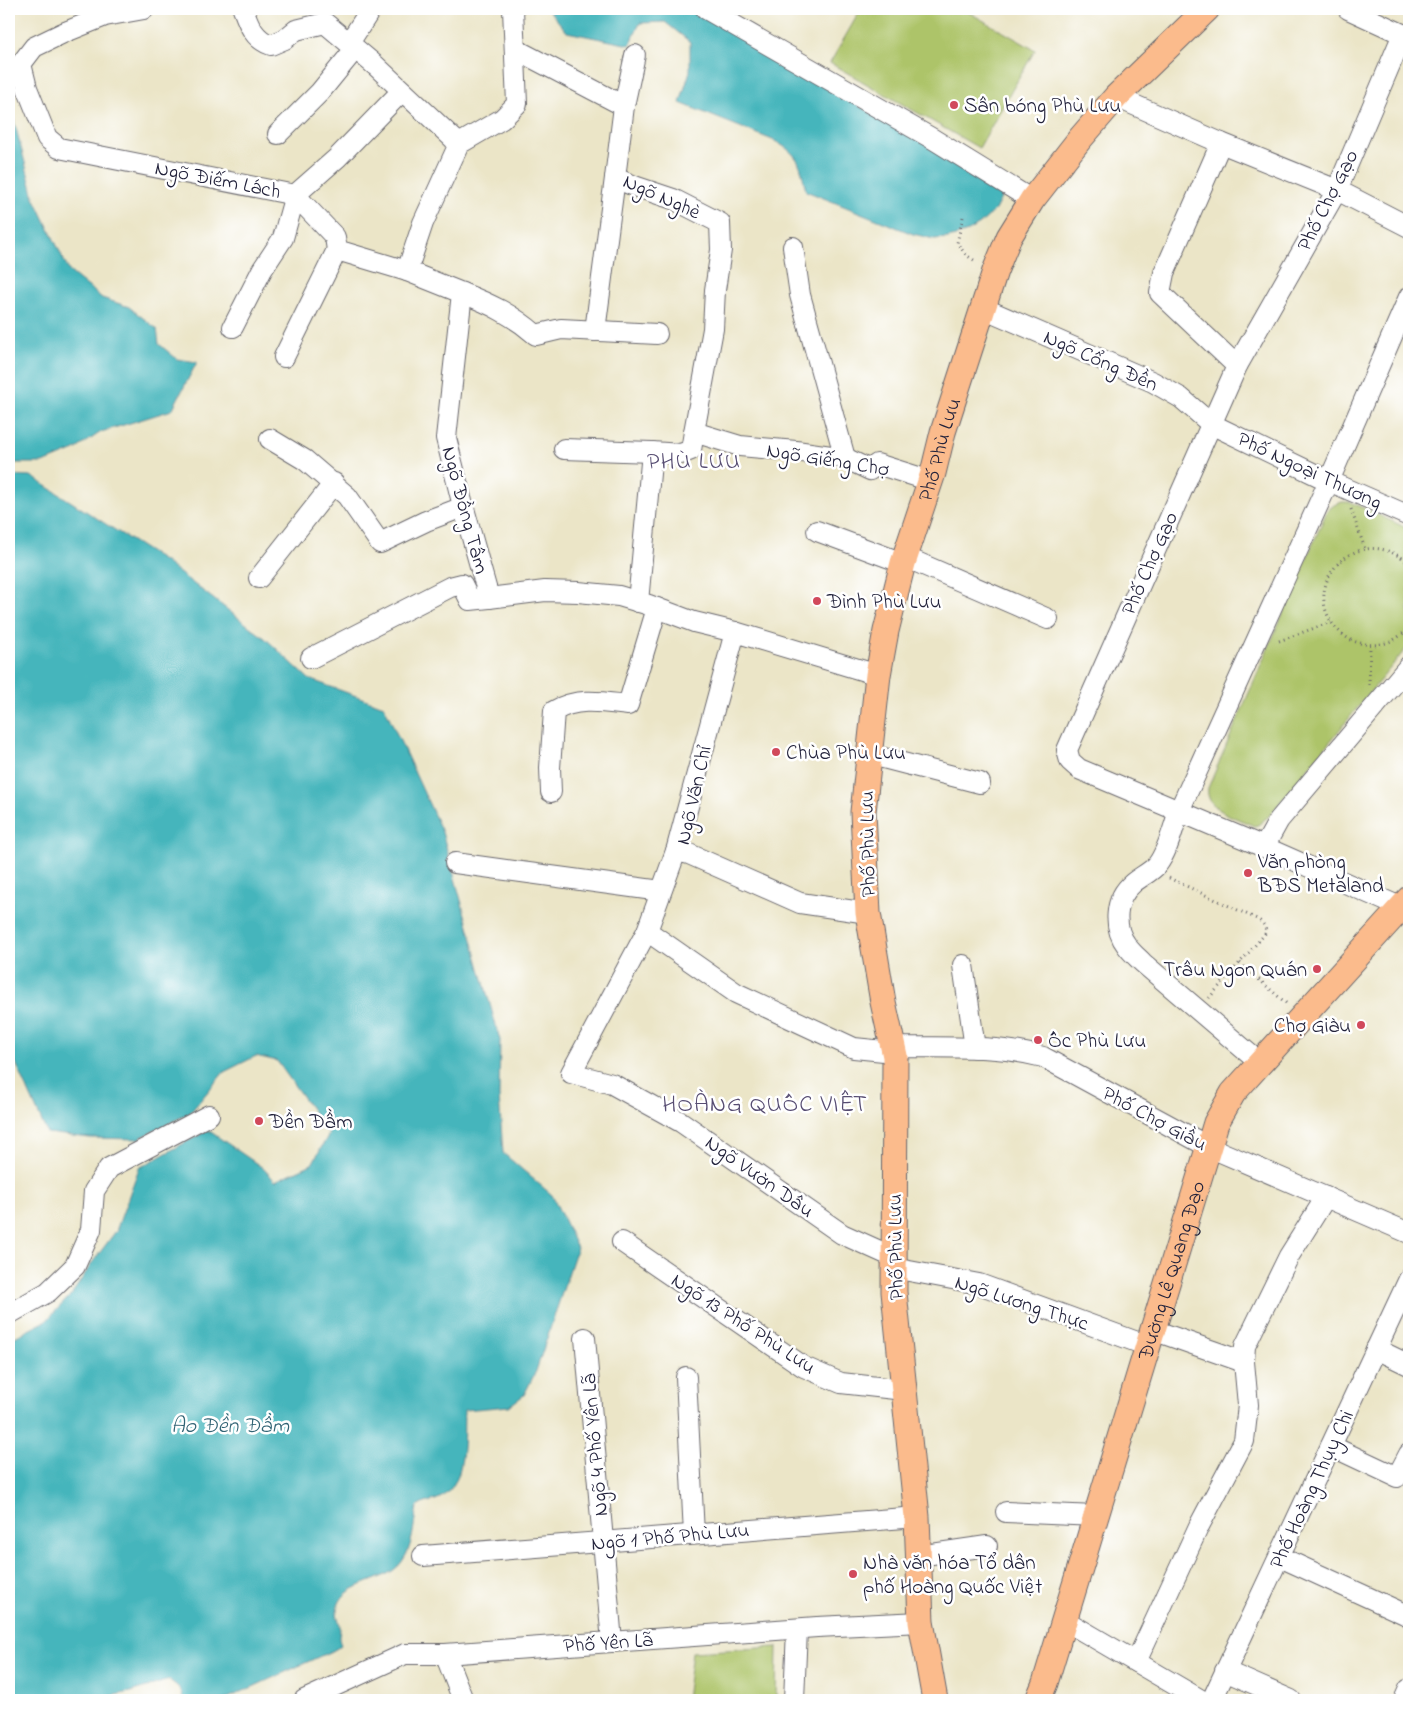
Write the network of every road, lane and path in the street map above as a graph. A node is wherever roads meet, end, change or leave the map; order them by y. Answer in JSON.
{"nodes":[{"id":1,"x":144,"y":9,"type":"edge"},
{"id":2,"x":243,"y":9,"type":"edge"},
{"id":3,"x":370,"y":9,"type":"edge"},
{"id":4,"x":513,"y":9,"type":"edge"},
{"id":5,"x":706,"y":9,"type":"edge"},
{"id":6,"x":1207,"y":9,"type":"edge"},
{"id":7,"x":1348,"y":9,"type":"edge"},
{"id":8,"x":1406,"y":35,"type":"edge"},
{"id":9,"x":352,"y":46,"type":"junction"},
{"id":10,"x":515,"y":50,"type":"junction"},
{"id":11,"x":634,"y":55,"type":"dead end"},
{"id":12,"x":402,"y":91,"type":"junction"},
{"id":13,"x":1116,"y":97,"type":"junction"},
{"id":14,"x":624,"y":106,"type":"junction"},
{"id":15,"x":278,"y":134,"type":"dead end"},
{"id":16,"x":1221,"y":143,"type":"junction"},
{"id":17,"x":459,"y":144,"type":"junction"},
{"id":18,"x":615,"y":178,"type":"junction"},
{"id":19,"x":1337,"y":190,"type":"junction"},
{"id":20,"x":295,"y":195,"type":"junction"},
{"id":21,"x":1032,"y":200,"type":"junction"},
{"id":22,"x":963,"y":217,"type":"dead end"},
{"id":23,"x":1409,"y":227,"type":"edge"},
{"id":24,"x":793,"y":247,"type":"dead end"},
{"id":25,"x":337,"y":250,"type":"junction"},
{"id":26,"x":407,"y":271,"type":"junction"},
{"id":27,"x":995,"y":271,"type":"junction"},
{"id":28,"x":462,"y":293,"type":"junction"},
{"id":29,"x":1409,"y":297,"type":"edge"},
{"id":30,"x":983,"y":308,"type":"junction"},
{"id":31,"x":233,"y":327,"type":"dead end"},
{"id":32,"x":595,"y":331,"type":"junction"},
{"id":33,"x":657,"y":334,"type":"dead end"},
{"id":34,"x":284,"y":357,"type":"dead end"},
{"id":35,"x":1236,"y":366,"type":"junction"},
{"id":36,"x":1211,"y":424,"type":"junction"},
{"id":37,"x":694,"y":432,"type":"junction"},
{"id":38,"x":270,"y":439,"type":"dead end"},
{"id":39,"x":564,"y":449,"type":"dead end"},
{"id":40,"x":652,"y":452,"type":"junction"},
{"id":41,"x":845,"y":458,"type":"junction"},
{"id":42,"x":931,"y":481,"type":"junction"},
{"id":43,"x":1329,"y":481,"type":"junction"},
{"id":44,"x":334,"y":484,"type":"junction"},
{"id":45,"x":1349,"y":504,"type":"dead end"},
{"id":46,"x":463,"y":507,"type":"junction"},
{"id":47,"x":1409,"y":516,"type":"edge"},
{"id":48,"x":817,"y":531,"type":"dead end"},
{"id":49,"x":1365,"y":549,"type":"junction"},
{"id":50,"x":904,"y":560,"type":"junction"},
{"id":51,"x":1409,"y":565,"type":"edge"},
{"id":52,"x":259,"y":578,"type":"dead end"},
{"id":53,"x":489,"y":598,"type":"junction"},
{"id":54,"x":648,"y":605,"type":"junction"},
{"id":55,"x":1048,"y":619,"type":"dead end"},
{"id":56,"x":1330,"y":622,"type":"junction"},
{"id":57,"x":1409,"y":628,"type":"edge"},
{"id":58,"x":735,"y":632,"type":"junction"},
{"id":59,"x":1279,"y":641,"type":"dead end"},
{"id":60,"x":1370,"y":646,"type":"junction"},
{"id":61,"x":311,"y":658,"type":"dead end"},
{"id":62,"x":1409,"y":666,"type":"edge"},
{"id":63,"x":878,"y":675,"type":"junction"},
{"id":64,"x":1369,"y":688,"type":"dead end"},
{"id":65,"x":868,"y":754,"type":"junction"},
{"id":66,"x":980,"y":783,"type":"dead end"},
{"id":67,"x":551,"y":792,"type":"dead end"},
{"id":68,"x":1179,"y":812,"type":"junction"},
{"id":69,"x":1264,"y":847,"type":"junction"},
{"id":70,"x":676,"y":851,"type":"junction"},
{"id":71,"x":455,"y":863,"type":"dead end"},
{"id":72,"x":1164,"y":876,"type":"dead end"},
{"id":73,"x":662,"y":891,"type":"junction"},
{"id":74,"x":1407,"y":906,"type":"edge"},
{"id":75,"x":868,"y":913,"type":"junction"},
{"id":76,"x":647,"y":931,"type":"junction"},
{"id":77,"x":1240,"y":963,"type":"junction"},
{"id":78,"x":963,"y":965,"type":"dead end"},
{"id":79,"x":1207,"y":1001,"type":"dead end"},
{"id":80,"x":1303,"y":1017,"type":"junction"},
{"id":81,"x":975,"y":1048,"type":"junction"},
{"id":82,"x":893,"y":1050,"type":"junction"},
{"id":83,"x":1260,"y":1063,"type":"junction"},
{"id":84,"x":209,"y":1115,"type":"dead end"},
{"id":85,"x":1209,"y":1147,"type":"junction"},
{"id":86,"x":1326,"y":1197,"type":"junction"},
{"id":87,"x":1409,"y":1233,"type":"edge"},
{"id":88,"x":622,"y":1242,"type":"dead end"},
{"id":89,"x":893,"y":1262,"type":"junction"},
{"id":90,"x":1409,"y":1279,"type":"edge"},
{"id":91,"x":9,"y":1314,"type":"edge"},
{"id":92,"x":585,"y":1338,"type":"dead end"},
{"id":93,"x":1150,"y":1338,"type":"junction"},
{"id":94,"x":1376,"y":1349,"type":"junction"},
{"id":95,"x":1244,"y":1362,"type":"junction"},
{"id":96,"x":1409,"y":1365,"type":"edge"},
{"id":97,"x":686,"y":1377,"type":"dead end"},
{"id":98,"x":904,"y":1390,"type":"junction"},
{"id":99,"x":1331,"y":1446,"type":"junction"},
{"id":100,"x":1409,"y":1454,"type":"edge"},
{"id":101,"x":1006,"y":1512,"type":"dead end"},
{"id":102,"x":916,"y":1516,"type":"junction"},
{"id":103,"x":1096,"y":1516,"type":"junction"},
{"id":104,"x":694,"y":1534,"type":"junction"},
{"id":105,"x":603,"y":1541,"type":"junction"},
{"id":106,"x":988,"y":1546,"type":"dead end"},
{"id":107,"x":423,"y":1556,"type":"dead end"},
{"id":108,"x":918,"y":1556,"type":"junction"},
{"id":109,"x":1280,"y":1557,"type":"junction"},
{"id":110,"x":1409,"y":1616,"type":"edge"},
{"id":111,"x":1064,"y":1620,"type":"junction"},
{"id":112,"x":921,"y":1622,"type":"junction"},
{"id":113,"x":797,"y":1629,"type":"junction"},
{"id":114,"x":612,"y":1642,"type":"junction"},
{"id":115,"x":445,"y":1654,"type":"junction"},
{"id":116,"x":1136,"y":1662,"type":"junction"},
{"id":117,"x":1225,"y":1671,"type":"junction"},
{"id":118,"x":1409,"y":1689,"type":"edge"},
{"id":119,"x":304,"y":1700,"type":"edge"},
{"id":120,"x":463,"y":1700,"type":"edge"},
{"id":121,"x":794,"y":1700,"type":"edge"},
{"id":122,"x":934,"y":1700,"type":"edge"},
{"id":123,"x":1038,"y":1700,"type":"edge"},
{"id":124,"x":1201,"y":1700,"type":"edge"},
{"id":125,"x":1212,"y":1700,"type":"edge"},
{"id":126,"x":1291,"y":1700,"type":"edge"},
{"id":127,"x":1404,"y":1700,"type":"edge"}],
"edges":[{"from":1,"to":20,"type":"street","name":"Ngõ Điếm Lách"},
{"from":2,"to":9,"type":"street"},
{"from":3,"to":9,"type":"street"},
{"from":4,"to":10,"type":"street"},
{"from":5,"to":21,"type":"street"},
{"from":6,"to":13,"type":"main road","name":"Phố Phù Lưu"},
{"from":7,"to":8,"type":"street"},
{"from":8,"to":19,"type":"street","name":"Phố Chợ Gạo"},
{"from":9,"to":12,"type":"street"},
{"from":9,"to":15,"type":"street"},
{"from":10,"to":14,"type":"street"},
{"from":10,"to":17,"type":"street"},
{"from":11,"to":14,"type":"street","name":"Ngõ Nghè"},
{"from":12,"to":17,"type":"street"},
{"from":12,"to":20,"type":"street"},
{"from":13,"to":16,"type":"street"},
{"from":13,"to":21,"type":"main road","name":"Phố Phù Lưu"},
{"from":14,"to":18,"type":"street","name":"Ngõ Nghè"},
{"from":16,"to":19,"type":"street"},
{"from":16,"to":35,"type":"street"},
{"from":17,"to":26,"type":"street"},
{"from":18,"to":32,"type":"street"},
{"from":18,"to":37,"type":"street","name":"Ngõ Nghè"},
{"from":19,"to":23,"type":"street"},
{"from":19,"to":35,"type":"street","name":"Phố Chợ Gạo"},
{"from":20,"to":25,"type":"street","name":"Ngõ Điếm Lách"},
{"from":20,"to":31,"type":"street"},
{"from":21,"to":27,"type":"main road","name":"Phố Phù Lưu"},
{"from":22,"to":27,"type":"path"},
{"from":24,"to":41,"type":"street"},
{"from":25,"to":26,"type":"street"},
{"from":25,"to":34,"type":"street"},
{"from":26,"to":28,"type":"street"},
{"from":27,"to":30,"type":"main road","name":"Phố Phù Lưu"},
{"from":28,"to":32,"type":"street"},
{"from":28,"to":46,"type":"street","name":"Ngõ Đồng Tâm"},
{"from":29,"to":43,"type":"street"},
{"from":30,"to":36,"type":"street","name":"Ngõ Cổng Đền"},
{"from":30,"to":42,"type":"main road","name":"Phố Phù Lưu"},
{"from":32,"to":33,"type":"street"},
{"from":35,"to":36,"type":"street","name":"Phố Chợ Gạo"},
{"from":36,"to":43,"type":"street","name":"Phố Ngoại Thương"},
{"from":36,"to":68,"type":"street","name":"Phố Chợ Gạo"},
{"from":37,"to":40,"type":"street"},
{"from":37,"to":41,"type":"street","name":"Ngõ Giếng Chợ"},
{"from":38,"to":44,"type":"street"},
{"from":39,"to":40,"type":"street"},
{"from":40,"to":54,"type":"street"},
{"from":41,"to":42,"type":"street","name":"Ngõ Giếng Chợ"},
{"from":42,"to":50,"type":"main road","name":"Phố Phù Lưu"},
{"from":43,"to":47,"type":"street","name":"Phố Ngoại Thương"},
{"from":43,"to":68,"type":"street"},
{"from":44,"to":46,"type":"street"},
{"from":44,"to":52,"type":"street"},
{"from":45,"to":49,"type":"path"},
{"from":46,"to":53,"type":"street","name":"Ngõ Đồng Tâm"},
{"from":48,"to":50,"type":"street"},
{"from":49,"to":51,"type":"path"},
{"from":49,"to":56,"type":"path"},
{"from":50,"to":55,"type":"street"},
{"from":50,"to":63,"type":"main road","name":"Phố Phù Lưu"},
{"from":53,"to":54,"type":"street","name":"Ngõ Đồng Tâm"},
{"from":53,"to":61,"type":"street"},
{"from":54,"to":58,"type":"street","name":"Ngõ Đồng Tâm"},
{"from":54,"to":67,"type":"street"},
{"from":56,"to":59,"type":"path"},
{"from":56,"to":60,"type":"path"},
{"from":57,"to":60,"type":"path"},
{"from":58,"to":63,"type":"street","name":"Ngõ Đồng Tâm"},
{"from":58,"to":70,"type":"street","name":"Ngõ Văn Chỉ"},
{"from":60,"to":64,"type":"path"},
{"from":62,"to":69,"type":"street"},
{"from":63,"to":65,"type":"main road","name":"Phố Phù Lưu"},
{"from":65,"to":66,"type":"street"},
{"from":65,"to":75,"type":"main road","name":"Phố Phù Lưu"},
{"from":68,"to":69,"type":"street","name":"Phố Chợ Gạo"},
{"from":68,"to":83,"type":"street"},
{"from":69,"to":74,"type":"street","name":"Phố Chợ Gạo"},
{"from":70,"to":73,"type":"street"},
{"from":70,"to":75,"type":"street","name":"Ngõ Văn Chỉ"},
{"from":71,"to":73,"type":"street"},
{"from":72,"to":77,"type":"path"},
{"from":73,"to":76,"type":"street"},
{"from":74,"to":80,"type":"main road","name":"Đường Lê Quang Đạo"},
{"from":75,"to":82,"type":"main road","name":"Phố Phù Lưu"},
{"from":76,"to":82,"type":"street","name":"Phố Chợ Giầu"},
{"from":76,"to":89,"type":"street","name":"Ngõ Vườn Dâu"},
{"from":77,"to":79,"type":"path"},
{"from":77,"to":80,"type":"path"},
{"from":78,"to":81,"type":"street"},
{"from":80,"to":83,"type":"main road","name":"Đường Lê Quang Đạo"},
{"from":81,"to":82,"type":"street","name":"Phố Chợ Giầu"},
{"from":81,"to":85,"type":"street","name":"Phố Chợ Giầu"},
{"from":82,"to":89,"type":"main road","name":"Phố Phù Lưu"},
{"from":83,"to":85,"type":"main road","name":"Đường Lê Quang Đạo"},
{"from":84,"to":91,"type":"street"},
{"from":85,"to":86,"type":"street","name":"Phố Chợ Giầu"},
{"from":85,"to":93,"type":"main road","name":"Đường Lê Quang Đạo"},
{"from":86,"to":87,"type":"street","name":"Phố Chợ Giầu"},
{"from":86,"to":95,"type":"street"},
{"from":88,"to":98,"type":"street","name":"Ngõ 13 Phố Phù Lưu"},
{"from":89,"to":93,"type":"street","name":"Ngõ Lương Thực"},
{"from":89,"to":98,"type":"main road","name":"Phố Phù Lưu"},
{"from":90,"to":94,"type":"street","name":"Phố Hoàng Thụy Chi"},
{"from":92,"to":105,"type":"street","name":"Ngõ 4 Phố Yên Lã"},
{"from":93,"to":95,"type":"street","name":"Ngõ Lương Thực"},
{"from":93,"to":103,"type":"main road","name":"Đường Lê Quang Đạo"},
{"from":94,"to":96,"type":"street"},
{"from":94,"to":99,"type":"street","name":"Phố Hoàng Thụy Chi"},
{"from":95,"to":116,"type":"street"},
{"from":97,"to":104,"type":"street"},
{"from":98,"to":102,"type":"main road","name":"Phố Phù Lưu"},
{"from":99,"to":100,"type":"street"},
{"from":99,"to":109,"type":"street","name":"Phố Hoàng Thụy Chi"},
{"from":101,"to":103,"type":"street"},
{"from":102,"to":104,"type":"street","name":"Ngõ 1 Phố Phù Lưu"},
{"from":102,"to":108,"type":"main road","name":"Phố Phù Lưu"},
{"from":103,"to":111,"type":"main road","name":"Đường Lê Quang Đạo"},
{"from":104,"to":105,"type":"street","name":"Ngõ 1 Phố Phù Lưu"},
{"from":105,"to":107,"type":"street","name":"Ngõ 1 Phố Phù Lưu"},
{"from":105,"to":114,"type":"street","name":"Ngõ 4 Phố Yên Lã"},
{"from":106,"to":108,"type":"street"},
{"from":108,"to":112,"type":"main road","name":"Phố Phù Lưu"},
{"from":109,"to":110,"type":"street"},
{"from":109,"to":117,"type":"street","name":"Phố Hoàng Thụy Chi"},
{"from":111,"to":116,"type":"street"},
{"from":111,"to":123,"type":"main road","name":"Đường Lê Quang Đạo"},
{"from":112,"to":113,"type":"street","name":"Phố Yên Lã"},
{"from":112,"to":122,"type":"main road","name":"Phố Phù Lưu"},
{"from":113,"to":114,"type":"street","name":"Phố Yên Lã"},
{"from":113,"to":121,"type":"street"},
{"from":114,"to":115,"type":"street","name":"Phố Yên Lã"},
{"from":115,"to":119,"type":"street","name":"Phố Yên Lã"},
{"from":115,"to":120,"type":"street"},
{"from":116,"to":124,"type":"street"},
{"from":117,"to":125,"type":"street","name":"Phố Hoàng Thụy Chi"},
{"from":117,"to":126,"type":"street"},
{"from":118,"to":127,"type":"street"}]}
